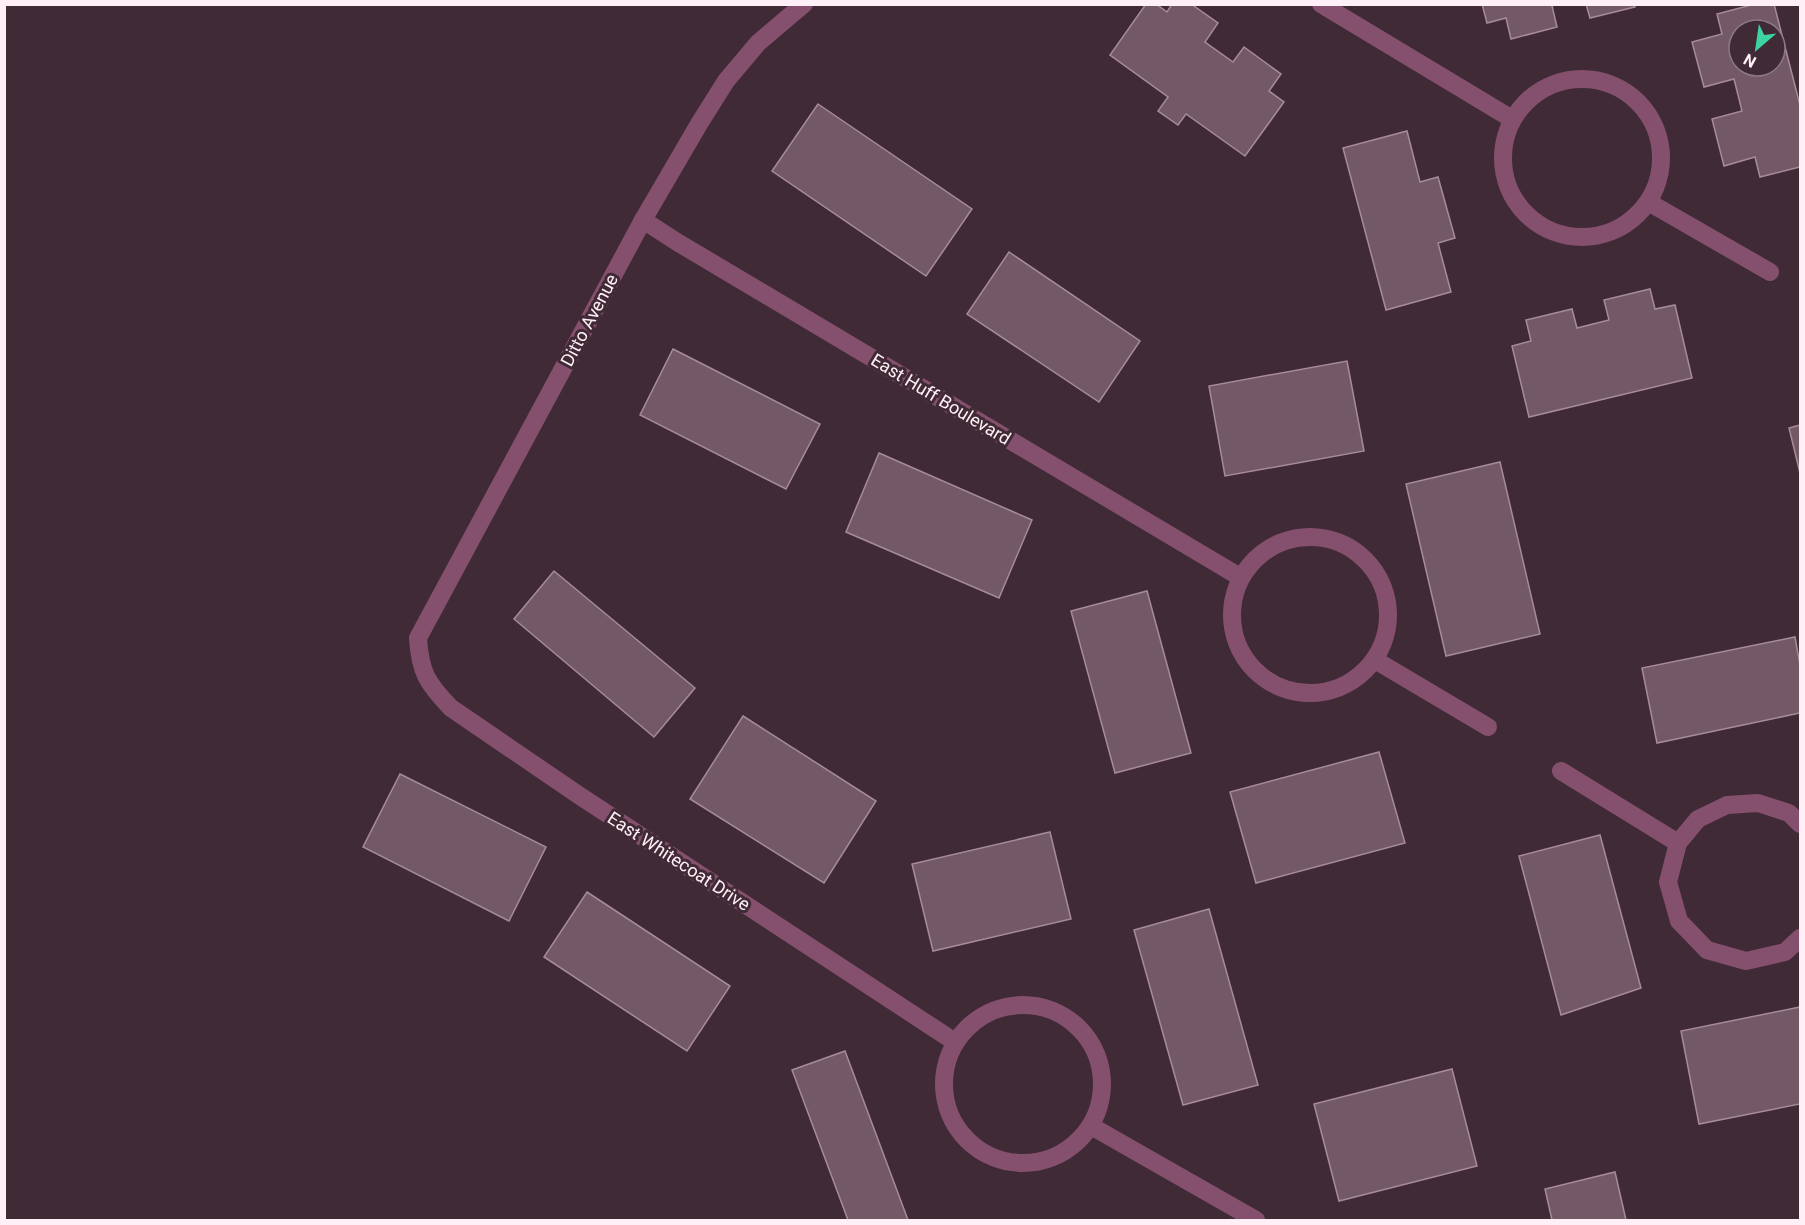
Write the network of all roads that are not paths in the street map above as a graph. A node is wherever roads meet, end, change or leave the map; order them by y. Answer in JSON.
{"nodes":[{"id":1,"x":804,"y":4,"type":"edge"},
{"id":2,"x":1321,"y":4,"type":"edge"},
{"id":3,"x":1512,"y":119,"type":"junction"},
{"id":4,"x":1650,"y":203,"type":"junction"},
{"id":5,"x":643,"y":219,"type":"junction"},
{"id":6,"x":1770,"y":272,"type":"dead end"},
{"id":7,"x":1240,"y":577,"type":"junction"},
{"id":8,"x":1375,"y":660,"type":"junction"},
{"id":9,"x":420,"y":662,"type":"joint"},
{"id":10,"x":1488,"y":727,"type":"dead end"},
{"id":11,"x":1561,"y":771,"type":"dead end"},
{"id":12,"x":1800,"y":824,"type":"edge"},
{"id":13,"x":1678,"y":843,"type":"junction"},
{"id":14,"x":1800,"y":938,"type":"edge"},
{"id":15,"x":955,"y":1042,"type":"junction"},
{"id":16,"x":1091,"y":1126,"type":"junction"},
{"id":17,"x":1256,"y":1221,"type":"edge"}],
"edges":[{"from":1,"to":5,"type":"street","name":"Ditto Avenue"},
{"from":2,"to":3,"type":"street"},
{"from":3,"to":4,"type":"street"},
{"from":3,"to":4,"type":"street"},
{"from":4,"to":6,"type":"street"},
{"from":5,"to":7,"type":"street","name":"East Huff Boulevard"},
{"from":5,"to":9,"type":"street","name":"Ditto Avenue"},
{"from":7,"to":8,"type":"street"},
{"from":7,"to":8,"type":"street"},
{"from":8,"to":10,"type":"street"},
{"from":9,"to":15,"type":"street","name":"East Whitecoat Drive"},
{"from":11,"to":13,"type":"street"},
{"from":12,"to":13,"type":"street"},
{"from":13,"to":14,"type":"street"},
{"from":15,"to":16,"type":"street"},
{"from":15,"to":16,"type":"street"},
{"from":16,"to":17,"type":"street"}]}
